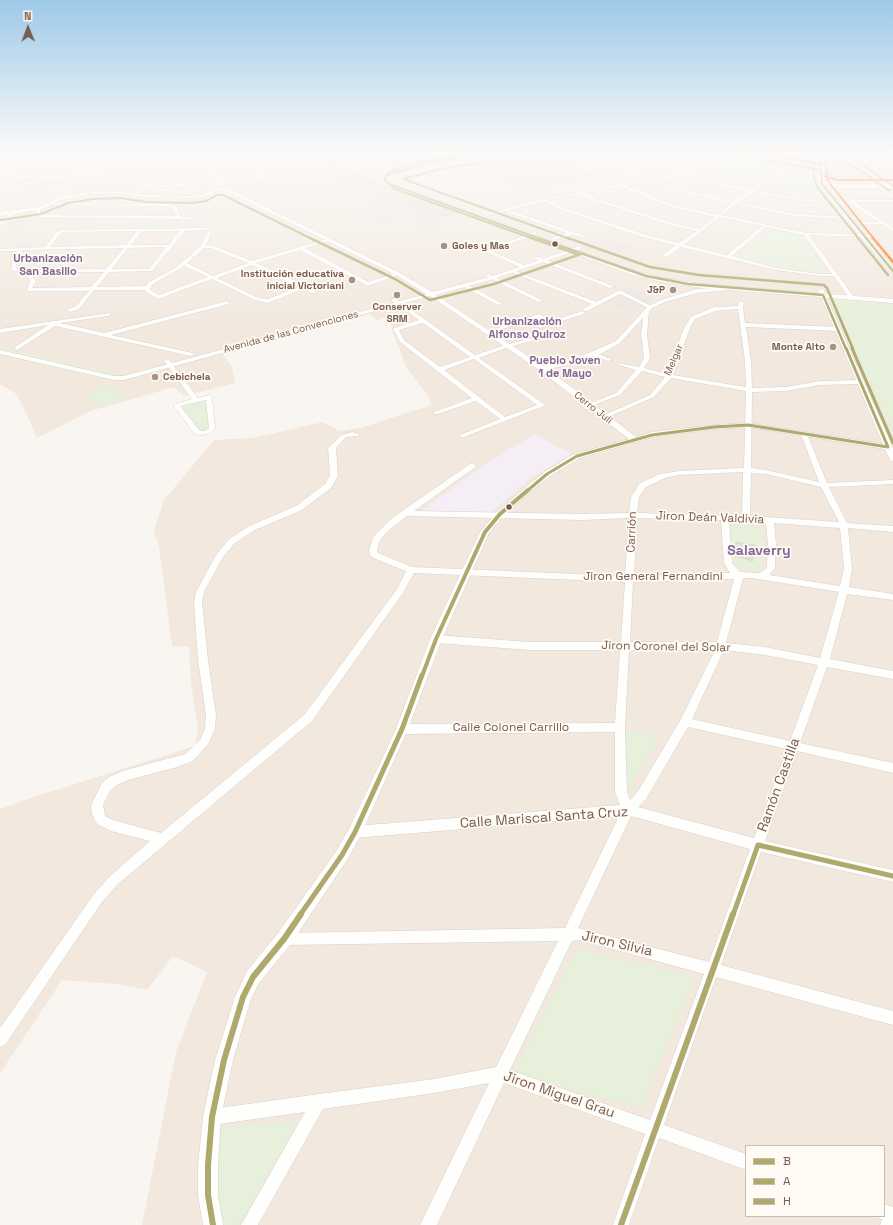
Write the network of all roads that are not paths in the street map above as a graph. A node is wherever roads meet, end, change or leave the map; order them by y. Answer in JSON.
{"nodes":[{"id":1,"x":27,"y":210,"type":"edge"},
{"id":2,"x":39,"y":210,"type":"edge"},
{"id":3,"x":177,"y":210,"type":"edge"},
{"id":4,"x":268,"y":210,"type":"edge"},
{"id":5,"x":465,"y":210,"type":"edge"},
{"id":6,"x":474,"y":210,"type":"edge"},
{"id":7,"x":505,"y":210,"type":"joint"},
{"id":8,"x":566,"y":210,"type":"edge"},
{"id":9,"x":628,"y":210,"type":"edge"},
{"id":10,"x":693,"y":210,"type":"edge"},
{"id":11,"x":725,"y":210,"type":"edge"},
{"id":12,"x":772,"y":210,"type":"edge"},
{"id":13,"x":845,"y":210,"type":"edge"},
{"id":14,"x":848,"y":210,"type":"edge"},
{"id":15,"x":863,"y":210,"type":"edge"},
{"id":16,"x":0,"y":212,"type":"edge"},
{"id":17,"x":12,"y":213,"type":"junction"},
{"id":18,"x":488,"y":215,"type":"junction"},
{"id":19,"x":718,"y":216,"type":"junction"},
{"id":20,"x":180,"y":218,"type":"junction"},
{"id":21,"x":198,"y":218,"type":"dead end"},
{"id":22,"x":849,"y":218,"type":"junction"},
{"id":23,"x":860,"y":223,"type":"junction"},
{"id":24,"x":882,"y":223,"type":"junction"},
{"id":25,"x":0,"y":226,"type":"edge"},
{"id":26,"x":765,"y":226,"type":"junction"},
{"id":27,"x":183,"y":230,"type":"junction"},
{"id":28,"x":701,"y":230,"type":"junction"},
{"id":29,"x":893,"y":230,"type":"edge"},
{"id":30,"x":140,"y":231,"type":"junction"},
{"id":31,"x":572,"y":233,"type":"junction"},
{"id":32,"x":534,"y":234,"type":"junction"},
{"id":33,"x":806,"y":234,"type":"junction"},
{"id":34,"x":863,"y":236,"type":"junction"},
{"id":35,"x":871,"y":236,"type":"junction"},
{"id":36,"x":583,"y":237,"type":"dead end"},
{"id":37,"x":553,"y":239,"type":"junction"},
{"id":38,"x":330,"y":240,"type":"junction"},
{"id":39,"x":680,"y":245,"type":"junction"},
{"id":40,"x":128,"y":246,"type":"junction"},
{"id":41,"x":171,"y":246,"type":"junction"},
{"id":42,"x":204,"y":246,"type":"junction"},
{"id":43,"x":46,"y":248,"type":"junction"},
{"id":44,"x":301,"y":248,"type":"junction"},
{"id":45,"x":573,"y":248,"type":"junction"},
{"id":46,"x":20,"y":249,"type":"junction"},
{"id":47,"x":0,"y":250,"type":"edge"},
{"id":48,"x":666,"y":255,"type":"dead end"},
{"id":49,"x":728,"y":257,"type":"junction"},
{"id":50,"x":540,"y":259,"type":"junction"},
{"id":51,"x":893,"y":261,"type":"edge"},
{"id":52,"x":252,"y":263,"type":"junction"},
{"id":53,"x":184,"y":264,"type":"junction"},
{"id":54,"x":522,"y":265,"type":"junction"},
{"id":55,"x":109,"y":270,"type":"junction"},
{"id":56,"x":514,"y":271,"type":"junction"},
{"id":57,"x":893,"y":271,"type":"edge"},
{"id":58,"x":32,"y":272,"type":"junction"},
{"id":59,"x":398,"y":274,"type":"junction"},
{"id":60,"x":836,"y":275,"type":"junction"},
{"id":61,"x":490,"y":276,"type":"junction"},
{"id":62,"x":214,"y":277,"type":"junction"},
{"id":63,"x":715,"y":282,"type":"junction"},
{"id":64,"x":464,"y":285,"type":"junction"},
{"id":65,"x":304,"y":287,"type":"junction"},
{"id":66,"x":612,"y":287,"type":"dead end"},
{"id":67,"x":147,"y":288,"type":"junction"},
{"id":68,"x":699,"y":288,"type":"junction"},
{"id":69,"x":93,"y":289,"type":"junction"},
{"id":70,"x":313,"y":292,"type":"dead end"},
{"id":71,"x":428,"y":292,"type":"junction"},
{"id":72,"x":822,"y":292,"type":"junction"},
{"id":73,"x":850,"y":295,"type":"junction"},
{"id":74,"x":893,"y":295,"type":"edge"},
{"id":75,"x":540,"y":301,"type":"dead end"},
{"id":76,"x":893,"y":301,"type":"edge"},
{"id":77,"x":397,"y":302,"type":"junction"},
{"id":78,"x":226,"y":303,"type":"dead end"},
{"id":79,"x":500,"y":304,"type":"dead end"},
{"id":80,"x":596,"y":304,"type":"junction"},
{"id":81,"x":70,"y":310,"type":"dead end"},
{"id":82,"x":648,"y":310,"type":"junction"},
{"id":83,"x":108,"y":314,"type":"dead end"},
{"id":84,"x":423,"y":321,"type":"junction"},
{"id":85,"x":53,"y":323,"type":"junction"},
{"id":86,"x":744,"y":325,"type":"junction"},
{"id":87,"x":838,"y":329,"type":"junction"},
{"id":88,"x":0,"y":331,"type":"edge"},
{"id":89,"x":562,"y":331,"type":"dead end"},
{"id":90,"x":488,"y":332,"type":"junction"},
{"id":91,"x":279,"y":333,"type":"junction"},
{"id":92,"x":104,"y":334,"type":"junction"},
{"id":93,"x":0,"y":344,"type":"edge"},
{"id":94,"x":507,"y":346,"type":"junction"},
{"id":95,"x":18,"y":348,"type":"junction"},
{"id":96,"x":0,"y":352,"type":"edge"},
{"id":97,"x":191,"y":354,"type":"junction"},
{"id":98,"x":594,"y":354,"type":"junction"},
{"id":99,"x":475,"y":357,"type":"junction"},
{"id":100,"x":610,"y":360,"type":"dead end"},
{"id":101,"x":169,"y":363,"type":"junction"},
{"id":102,"x":621,"y":364,"type":"dead end"},
{"id":103,"x":542,"y":368,"type":"junction"},
{"id":104,"x":440,"y":369,"type":"junction"},
{"id":105,"x":640,"y":369,"type":"junction"},
{"id":106,"x":669,"y":376,"type":"junction"},
{"id":107,"x":861,"y":382,"type":"junction"},
{"id":108,"x":749,"y":389,"type":"junction"},
{"id":109,"x":478,"y":398,"type":"junction"},
{"id":110,"x":196,"y":400,"type":"junction"},
{"id":111,"x":589,"y":405,"type":"junction"},
{"id":112,"x":436,"y":413,"type":"dead end"},
{"id":113,"x":604,"y":417,"type":"junction"},
{"id":114,"x":504,"y":419,"type":"junction"},
{"id":115,"x":748,"y":425,"type":"junction"},
{"id":116,"x":804,"y":434,"type":"junction"},
{"id":117,"x":357,"y":435,"type":"dead end"},
{"id":118,"x":462,"y":436,"type":"dead end"},
{"id":119,"x":634,"y":439,"type":"junction"},
{"id":120,"x":890,"y":452,"type":"edge"},
{"id":121,"x":473,"y":466,"type":"dead end"},
{"id":122,"x":747,"y":470,"type":"junction"},
{"id":123,"x":893,"y":482,"type":"edge"},
{"id":124,"x":824,"y":485,"type":"junction"},
{"id":125,"x":406,"y":513,"type":"junction"},
{"id":126,"x":500,"y":514,"type":"junction"},
{"id":127,"x":633,"y":516,"type":"junction"},
{"id":128,"x":724,"y":517,"type":"junction"},
{"id":129,"x":746,"y":518,"type":"junction"},
{"id":130,"x":770,"y":520,"type":"junction"},
{"id":131,"x":844,"y":525,"type":"junction"},
{"id":132,"x":893,"y":529,"type":"edge"},
{"id":133,"x":411,"y":570,"type":"junction"},
{"id":134,"x":466,"y":573,"type":"junction"},
{"id":135,"x":762,"y":576,"type":"junction"},
{"id":136,"x":739,"y":577,"type":"junction"},
{"id":137,"x":630,"y":579,"type":"junction"},
{"id":138,"x":844,"y":590,"type":"junction"},
{"id":139,"x":893,"y":596,"type":"edge"},
{"id":140,"x":436,"y":639,"type":"junction"},
{"id":141,"x":626,"y":645,"type":"junction"},
{"id":142,"x":721,"y":646,"type":"junction"},
{"id":143,"x":824,"y":662,"type":"junction"},
{"id":144,"x":893,"y":674,"type":"edge"},
{"id":145,"x":685,"y":722,"type":"junction"},
{"id":146,"x":620,"y":727,"type":"junction"},
{"id":147,"x":402,"y":729,"type":"junction"},
{"id":148,"x":792,"y":746,"type":"junction"},
{"id":149,"x":893,"y":768,"type":"edge"},
{"id":150,"x":628,"y":810,"type":"junction"},
{"id":151,"x":355,"y":832,"type":"junction"},
{"id":152,"x":163,"y":838,"type":"junction"},
{"id":153,"x":758,"y":845,"type":"junction"},
{"id":154,"x":893,"y":876,"type":"edge"},
{"id":155,"x":568,"y":935,"type":"junction"},
{"id":156,"x":284,"y":939,"type":"junction"},
{"id":157,"x":713,"y":968,"type":"junction"},
{"id":158,"x":893,"y":1018,"type":"edge"},
{"id":159,"x":0,"y":1040,"type":"edge"},
{"id":160,"x":500,"y":1074,"type":"junction"},
{"id":161,"x":319,"y":1101,"type":"junction"},
{"id":162,"x":212,"y":1117,"type":"junction"},
{"id":163,"x":654,"y":1128,"type":"junction"},
{"id":164,"x":745,"y":1162,"type":"edge"},
{"id":165,"x":893,"y":1224,"type":"edge"},
{"id":166,"x":212,"y":1225,"type":"edge"},
{"id":167,"x":249,"y":1225,"type":"edge"},
{"id":168,"x":428,"y":1225,"type":"edge"},
{"id":169,"x":621,"y":1225,"type":"edge"},
{"id":170,"x":890,"y":1225,"type":"edge"}],
"edges":[{"from":1,"to":17,"type":"street"},
{"from":2,"to":20,"type":"street"},
{"from":3,"to":20,"type":"street"},
{"from":4,"to":38,"type":"street","name":"Cerro Juli"},
{"from":5,"to":32,"type":"main road"},
{"from":6,"to":18,"type":"main road"},
{"from":7,"to":18,"type":"street"},
{"from":7,"to":31,"type":"street"},
{"from":8,"to":39,"type":"street"},
{"from":9,"to":28,"type":"street"},
{"from":10,"to":19,"type":"street"},
{"from":11,"to":19,"type":"street"},
{"from":12,"to":22,"type":"street"},
{"from":13,"to":22,"type":"main road"},
{"from":14,"to":23,"type":"main road"},
{"from":15,"to":24,"type":"street"},
{"from":16,"to":17,"type":"street"},
{"from":17,"to":25,"type":"street"},
{"from":18,"to":32,"type":"main road"},
{"from":19,"to":26,"type":"street"},
{"from":19,"to":28,"type":"street"},
{"from":20,"to":21,"type":"street"},
{"from":22,"to":34,"type":"main road"},
{"from":23,"to":24,"type":"street"},
{"from":23,"to":35,"type":"main road"},
{"from":24,"to":29,"type":"street"},
{"from":26,"to":33,"type":"street"},
{"from":26,"to":49,"type":"street"},
{"from":27,"to":30,"type":"street"},
{"from":27,"to":41,"type":"street"},
{"from":27,"to":42,"type":"street"},
{"from":28,"to":39,"type":"street"},
{"from":30,"to":40,"type":"street"},
{"from":30,"to":43,"type":"street"},
{"from":31,"to":36,"type":"street"},
{"from":31,"to":37,"type":"street"},
{"from":32,"to":37,"type":"main road"},
{"from":32,"to":45,"type":"main road"},
{"from":32,"to":54,"type":"street"},
{"from":33,"to":34,"type":"street"},
{"from":33,"to":60,"type":"street"},
{"from":34,"to":35,"type":"street"},
{"from":34,"to":57,"type":"main road"},
{"from":35,"to":51,"type":"main road"},
{"from":37,"to":45,"type":"main road"},
{"from":38,"to":44,"type":"street"},
{"from":38,"to":59,"type":"street","name":"Cerro Juli"},
{"from":39,"to":48,"type":"street"},
{"from":39,"to":49,"type":"street"},
{"from":40,"to":41,"type":"street"},
{"from":40,"to":43,"type":"street"},
{"from":40,"to":55,"type":"street"},
{"from":41,"to":55,"type":"street"},
{"from":42,"to":52,"type":"street"},
{"from":42,"to":53,"type":"street"},
{"from":43,"to":46,"type":"street"},
{"from":44,"to":52,"type":"street"},
{"from":44,"to":59,"type":"street"},
{"from":45,"to":50,"type":"street","name":"Avenida de las Convenciones"},
{"from":45,"to":63,"type":"main road"},
{"from":45,"to":68,"type":"main road"},
{"from":46,"to":47,"type":"street"},
{"from":46,"to":58,"type":"street"},
{"from":49,"to":60,"type":"street"},
{"from":50,"to":54,"type":"street","name":"Avenida de las Convenciones"},
{"from":50,"to":66,"type":"street"},
{"from":52,"to":62,"type":"street"},
{"from":52,"to":65,"type":"street"},
{"from":53,"to":62,"type":"street"},
{"from":53,"to":67,"type":"street"},
{"from":54,"to":56,"type":"street","name":"Avenida de las Convenciones"},
{"from":54,"to":61,"type":"street","name":"Avenida de las Convenciones"},
{"from":55,"to":58,"type":"street"},
{"from":55,"to":69,"type":"street"},
{"from":56,"to":61,"type":"street","name":"Avenida de las Convenciones"},
{"from":56,"to":80,"type":"street"},
{"from":58,"to":69,"type":"street"},
{"from":59,"to":71,"type":"street","name":"Cerro Juli"},
{"from":60,"to":73,"type":"street"},
{"from":61,"to":64,"type":"street","name":"Avenida de las Convenciones"},
{"from":61,"to":71,"type":"street","name":"Avenida de las Convenciones"},
{"from":61,"to":75,"type":"street"},
{"from":62,"to":65,"type":"street"},
{"from":62,"to":67,"type":"street"},
{"from":63,"to":68,"type":"street"},
{"from":63,"to":72,"type":"main road"},
{"from":64,"to":71,"type":"street","name":"Avenida de las Convenciones"},
{"from":64,"to":79,"type":"street"},
{"from":65,"to":70,"type":"street"},
{"from":67,"to":69,"type":"street"},
{"from":68,"to":72,"type":"main road"},
{"from":68,"to":82,"type":"street"},
{"from":69,"to":81,"type":"street"},
{"from":71,"to":77,"type":"street","name":"Avenida de las Convenciones"},
{"from":71,"to":90,"type":"street","name":"Cerro Juli"},
{"from":72,"to":73,"type":"main road"},
{"from":72,"to":87,"type":"street"},
{"from":73,"to":74,"type":"main road"},
{"from":73,"to":76,"type":"main road"},
{"from":77,"to":84,"type":"street"},
{"from":77,"to":91,"type":"street","name":"Avenida de las Convenciones"},
{"from":78,"to":92,"type":"street"},
{"from":80,"to":82,"type":"street"},
{"from":80,"to":90,"type":"street"},
{"from":82,"to":98,"type":"street"},
{"from":82,"to":105,"type":"street"},
{"from":83,"to":85,"type":"street"},
{"from":84,"to":99,"type":"street"},
{"from":84,"to":104,"type":"street"},
{"from":85,"to":88,"type":"street"},
{"from":85,"to":92,"type":"street"},
{"from":85,"to":95,"type":"street"},
{"from":86,"to":87,"type":"street"},
{"from":86,"to":106,"type":"street","name":"Melgar"},
{"from":86,"to":108,"type":"street"},
{"from":87,"to":107,"type":"street"},
{"from":89,"to":94,"type":"street"},
{"from":90,"to":94,"type":"street","name":"Cerro Juli"},
{"from":91,"to":97,"type":"street","name":"Avenida de las Convenciones"},
{"from":91,"to":101,"type":"street","name":"Avenida de las Convenciones"},
{"from":92,"to":97,"type":"street"},
{"from":93,"to":95,"type":"street","name":"Avenida de las Convenciones"},
{"from":94,"to":99,"type":"street"},
{"from":94,"to":103,"type":"street","name":"Cerro Juli"},
{"from":95,"to":101,"type":"street","name":"Avenida de las Convenciones"},
{"from":96,"to":101,"type":"street","name":"Avenida de las Convenciones"},
{"from":97,"to":101,"type":"street","name":"Avenida de las Convenciones"},
{"from":98,"to":100,"type":"street"},
{"from":98,"to":103,"type":"street"},
{"from":99,"to":104,"type":"street"},
{"from":99,"to":114,"type":"street"},
{"from":101,"to":110,"type":"street"},
{"from":102,"to":105,"type":"street"},
{"from":103,"to":111,"type":"street","name":"Cerro Juli"},
{"from":104,"to":109,"type":"street"},
{"from":105,"to":106,"type":"street"},
{"from":105,"to":111,"type":"street"},
{"from":106,"to":108,"type":"street"},
{"from":106,"to":113,"type":"street","name":"Melgar"},
{"from":107,"to":108,"type":"street"},
{"from":107,"to":120,"type":"street"},
{"from":108,"to":115,"type":"street"},
{"from":109,"to":112,"type":"street"},
{"from":109,"to":114,"type":"street"},
{"from":110,"to":110,"type":"street"},
{"from":111,"to":113,"type":"street","name":"Cerro Juli"},
{"from":113,"to":119,"type":"street","name":"Cerro Juli"},
{"from":114,"to":118,"type":"street"},
{"from":115,"to":116,"type":"street"},
{"from":115,"to":119,"type":"street"},
{"from":115,"to":122,"type":"street"},
{"from":116,"to":120,"type":"street"},
{"from":116,"to":124,"type":"street","name":"Ramón Castilla"},
{"from":117,"to":152,"type":"street"},
{"from":119,"to":126,"type":"street"},
{"from":121,"to":125,"type":"street"},
{"from":122,"to":124,"type":"street","name":"Carrión"},
{"from":122,"to":127,"type":"street","name":"Carrión"},
{"from":122,"to":129,"type":"street"},
{"from":123,"to":124,"type":"street","name":"Carrión"},
{"from":124,"to":131,"type":"street","name":"Ramón Castilla"},
{"from":125,"to":126,"type":"street","name":"Jiron Deán Valdivia"},
{"from":125,"to":133,"type":"street","name":"Jiron General Fernandini"},
{"from":126,"to":127,"type":"street","name":"Jiron Deán Valdivia"},
{"from":126,"to":134,"type":"street"},
{"from":127,"to":128,"type":"street","name":"Jiron Deán Valdivia"},
{"from":127,"to":137,"type":"street","name":"Carrión"},
{"from":128,"to":129,"type":"street","name":"Jiron Deán Valdivia"},
{"from":128,"to":136,"type":"street"},
{"from":129,"to":130,"type":"street","name":"Jiron Deán Valdivia"},
{"from":130,"to":131,"type":"street","name":"Jiron Deán Valdivia"},
{"from":130,"to":135,"type":"street"},
{"from":131,"to":132,"type":"street","name":"Jiron Deán Valdivia"},
{"from":131,"to":138,"type":"street","name":"Ramón Castilla"},
{"from":133,"to":134,"type":"street","name":"Jiron General Fernandini"},
{"from":133,"to":152,"type":"street"},
{"from":134,"to":137,"type":"street","name":"Jiron General Fernandini"},
{"from":134,"to":140,"type":"street"},
{"from":135,"to":136,"type":"street","name":"Jiron General Fernandini"},
{"from":135,"to":138,"type":"street","name":"Jiron General Fernandini"},
{"from":136,"to":137,"type":"street","name":"Jiron General Fernandini"},
{"from":136,"to":142,"type":"street"},
{"from":137,"to":141,"type":"street","name":"Carrión"},
{"from":138,"to":139,"type":"street","name":"Jiron General Fernandini"},
{"from":138,"to":143,"type":"street","name":"Ramón Castilla"},
{"from":140,"to":141,"type":"street","name":"Jiron Coronel del Solar"},
{"from":140,"to":147,"type":"street"},
{"from":141,"to":142,"type":"street","name":"Jiron Coronel del Solar"},
{"from":141,"to":146,"type":"street","name":"Carrión"},
{"from":142,"to":143,"type":"street","name":"Jiron Coronel del Solar"},
{"from":142,"to":145,"type":"street"},
{"from":143,"to":144,"type":"street","name":"Jiron Coronel del Solar"},
{"from":143,"to":148,"type":"street","name":"Ramón Castilla"},
{"from":145,"to":148,"type":"street"},
{"from":145,"to":150,"type":"street"},
{"from":146,"to":147,"type":"street","name":"Calle Colonel Carrillo"},
{"from":146,"to":150,"type":"street","name":"Carrión"},
{"from":147,"to":151,"type":"street"},
{"from":148,"to":149,"type":"street"},
{"from":148,"to":153,"type":"street","name":"Ramón Castilla"},
{"from":150,"to":151,"type":"street","name":"Calle Mariscal Santa Cruz"},
{"from":150,"to":153,"type":"street","name":"Calle Mariscal Santa Cruz"},
{"from":150,"to":155,"type":"street"},
{"from":151,"to":156,"type":"street"},
{"from":152,"to":159,"type":"street"},
{"from":153,"to":154,"type":"street","name":"Calle Mariscal Santa Cruz"},
{"from":153,"to":157,"type":"street","name":"Ramón Castilla"},
{"from":155,"to":156,"type":"street","name":"Jiron Silvia"},
{"from":155,"to":157,"type":"street","name":"Jiron Silvia"},
{"from":155,"to":160,"type":"street"},
{"from":156,"to":162,"type":"street"},
{"from":157,"to":158,"type":"street","name":"Jiron Silvia"},
{"from":157,"to":163,"type":"street","name":"Ramón Castilla"},
{"from":160,"to":161,"type":"street","name":"Jiron Miguel Grau"},
{"from":160,"to":163,"type":"street","name":"Jiron Miguel Grau"},
{"from":160,"to":168,"type":"street"},
{"from":161,"to":162,"type":"street","name":"Jiron Miguel Grau"},
{"from":161,"to":167,"type":"street"},
{"from":162,"to":166,"type":"street"},
{"from":163,"to":164,"type":"street","name":"Jiron Miguel Grau"},
{"from":163,"to":169,"type":"street","name":"Ramón Castilla"},
{"from":165,"to":170,"type":"street"}]}
